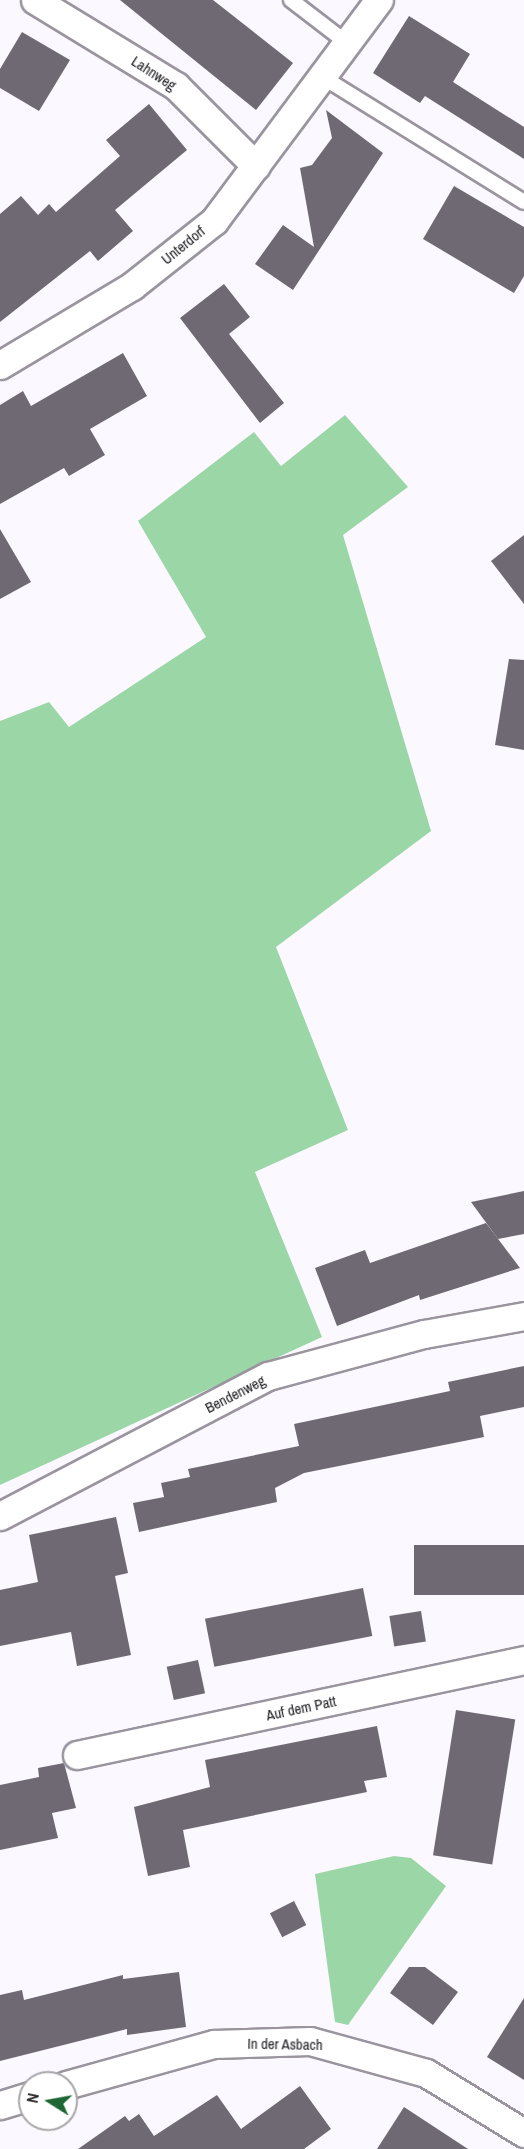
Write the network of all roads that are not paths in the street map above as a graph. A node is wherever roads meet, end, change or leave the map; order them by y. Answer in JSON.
{"nodes":[{"id":1,"x":35,"y":0,"type":"edge"},
{"id":2,"x":291,"y":0,"type":"edge"},
{"id":3,"x":379,"y":0,"type":"edge"},
{"id":4,"x":347,"y":43,"type":"junction"},
{"id":5,"x":324,"y":78,"type":"junction"},
{"id":6,"x":256,"y":166,"type":"junction"},
{"id":7,"x":524,"y":202,"type":"edge"},
{"id":8,"x":0,"y":365,"type":"edge"},
{"id":9,"x":524,"y":1316,"type":"edge"},
{"id":10,"x":0,"y":1516,"type":"edge"},
{"id":11,"x":524,"y":1660,"type":"edge"},
{"id":12,"x":77,"y":1755,"type":"dead end"},
{"id":13,"x":78,"y":2082,"type":"edge"},
{"id":14,"x":18,"y":2100,"type":"edge"},
{"id":15,"x":0,"y":2105,"type":"edge"},
{"id":16,"x":524,"y":2133,"type":"edge"}],
"edges":[{"from":1,"to":6,"type":"street","name":"Lahnweg"},
{"from":2,"to":4,"type":"lane"},
{"from":3,"to":4,"type":"street","name":"Unterdorf"},
{"from":4,"to":5,"type":"street","name":"Unterdorf"},
{"from":5,"to":6,"type":"street","name":"Unterdorf"},
{"from":5,"to":7,"type":"lane"},
{"from":6,"to":8,"type":"street","name":"Unterdorf"},
{"from":9,"to":10,"type":"street","name":"Bendenweg"},
{"from":11,"to":12,"type":"street","name":"Auf dem Patt"},
{"from":13,"to":16,"type":"street","name":"In der Asbach"},
{"from":14,"to":15,"type":"street"}]}
